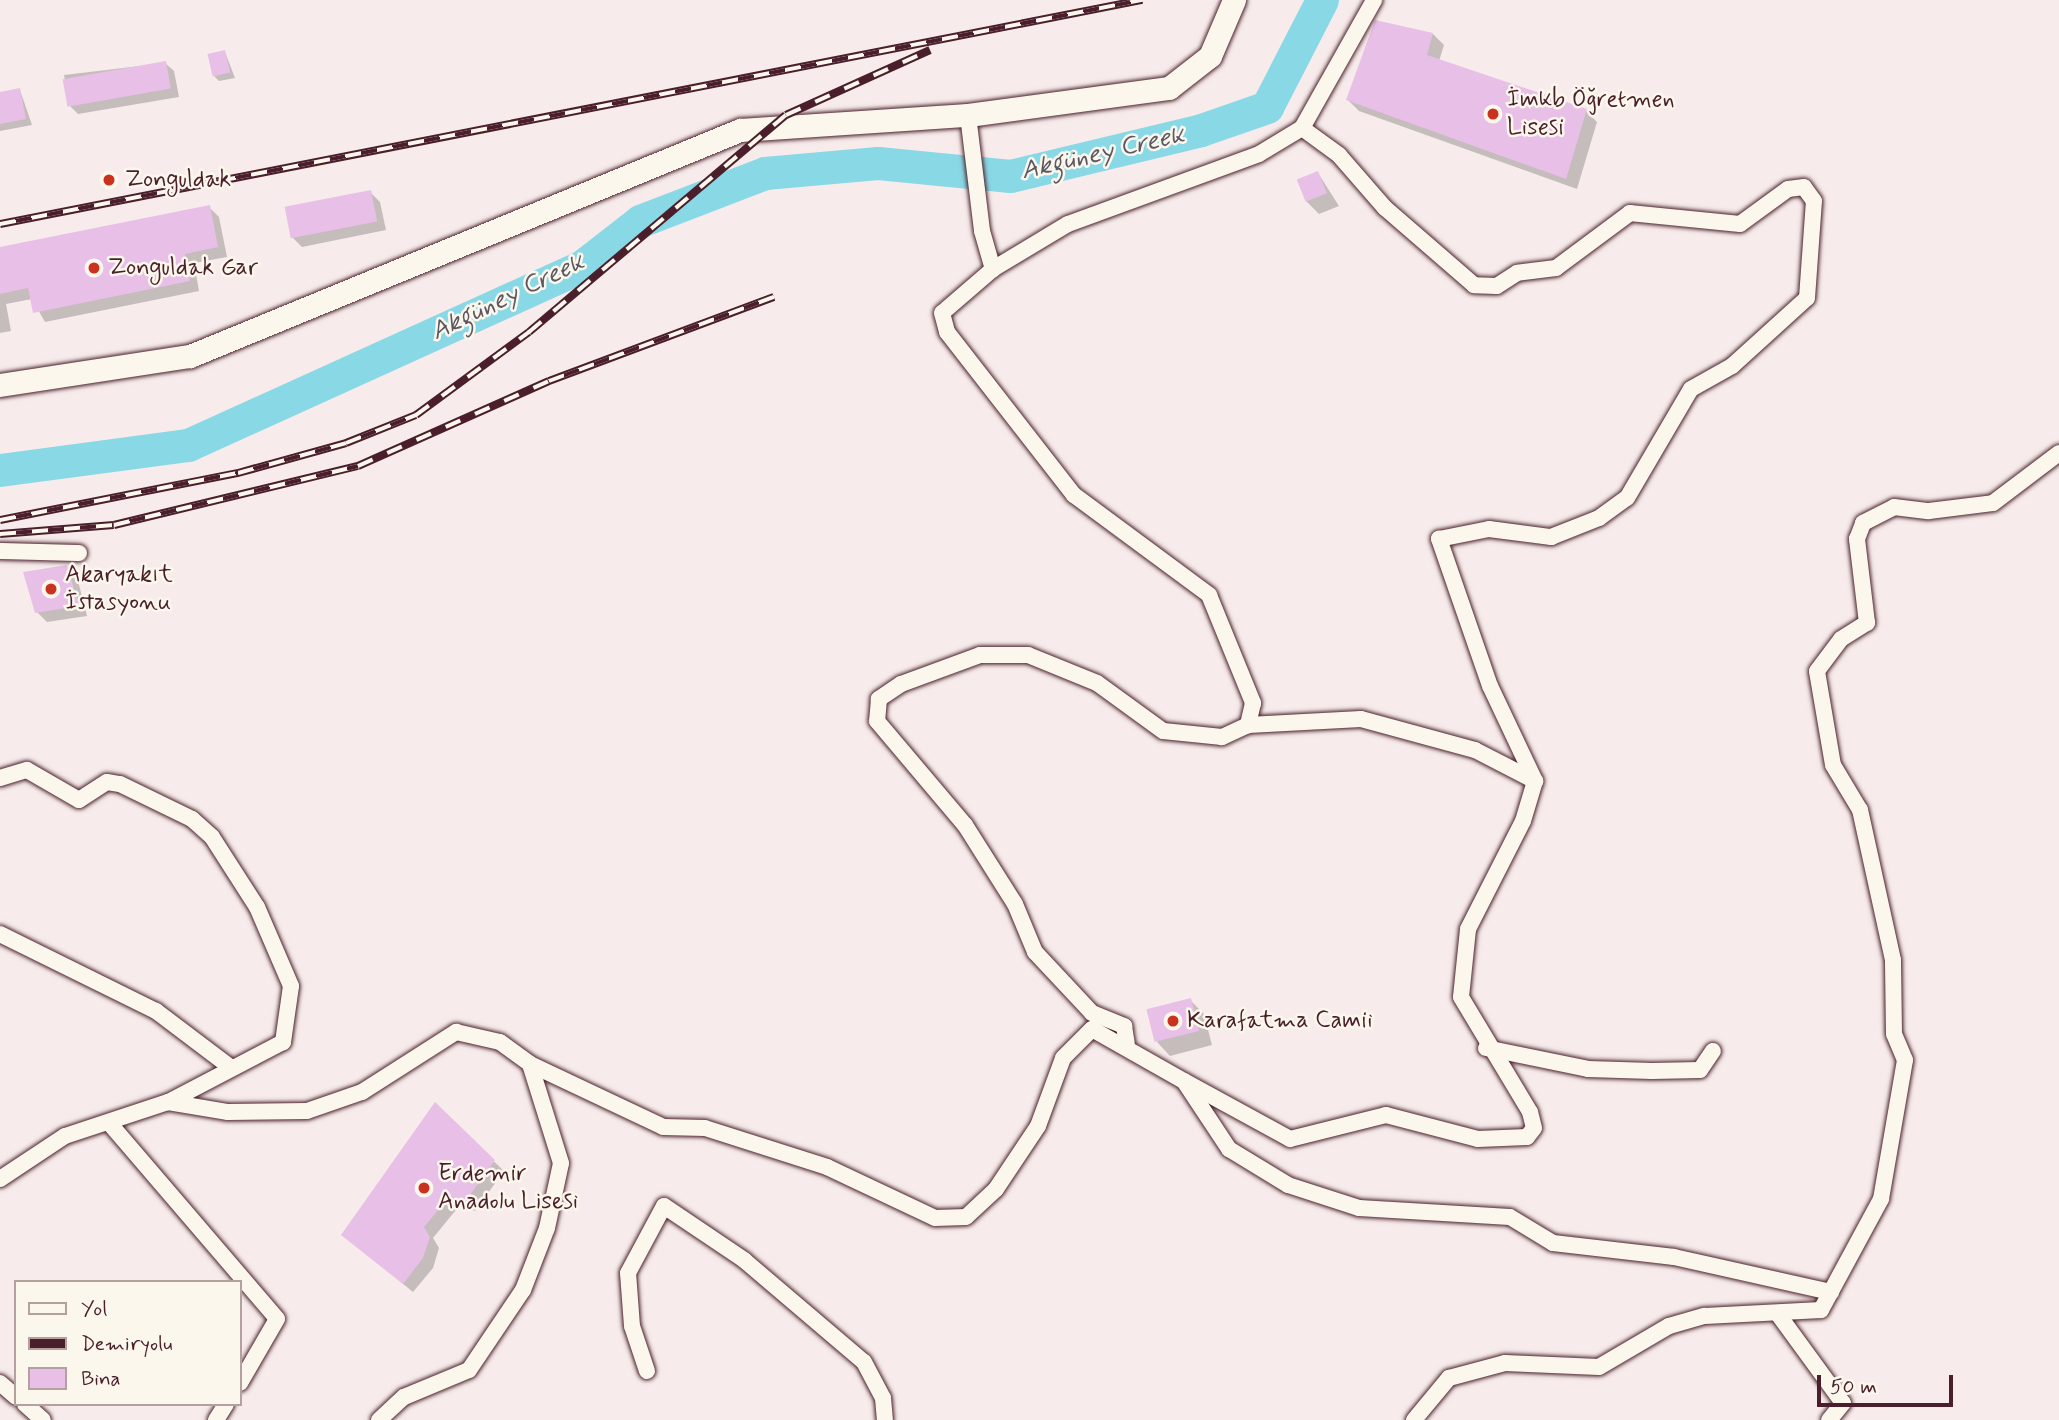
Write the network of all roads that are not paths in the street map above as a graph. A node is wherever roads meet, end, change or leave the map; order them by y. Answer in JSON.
{"nodes":[{"id":1,"x":1234,"y":0,"type":"edge"},
{"id":2,"x":1374,"y":0,"type":"edge"},
{"id":3,"x":968,"y":115,"type":"junction"},
{"id":4,"x":1302,"y":128,"type":"junction"},
{"id":5,"x":993,"y":269,"type":"junction"},
{"id":6,"x":0,"y":385,"type":"edge"},
{"id":7,"x":2059,"y":453,"type":"edge"},
{"id":8,"x":0,"y":551,"type":"edge"},
{"id":9,"x":79,"y":553,"type":"dead end"},
{"id":10,"x":1248,"y":725,"type":"junction"},
{"id":11,"x":0,"y":778,"type":"edge"},
{"id":12,"x":1535,"y":781,"type":"junction"},
{"id":13,"x":0,"y":934,"type":"edge"},
{"id":14,"x":1127,"y":1044,"type":"junction"},
{"id":15,"x":1486,"y":1048,"type":"junction"},
{"id":16,"x":1713,"y":1051,"type":"dead end"},
{"id":17,"x":530,"y":1064,"type":"junction"},
{"id":18,"x":230,"y":1068,"type":"junction"},
{"id":19,"x":1184,"y":1081,"type":"junction"},
{"id":20,"x":167,"y":1102,"type":"junction"},
{"id":21,"x":111,"y":1125,"type":"junction"},
{"id":22,"x":0,"y":1179,"type":"edge"},
{"id":23,"x":1831,"y":1292,"type":"junction"},
{"id":24,"x":1777,"y":1314,"type":"junction"},
{"id":25,"x":647,"y":1371,"type":"dead end"},
{"id":26,"x":242,"y":1380,"type":"edge"},
{"id":27,"x":0,"y":1383,"type":"edge"},
{"id":28,"x":14,"y":1394,"type":"edge"},
{"id":29,"x":27,"y":1406,"type":"edge"},
{"id":30,"x":43,"y":1420,"type":"edge"},
{"id":31,"x":379,"y":1420,"type":"edge"},
{"id":32,"x":885,"y":1420,"type":"edge"},
{"id":33,"x":1414,"y":1420,"type":"edge"},
{"id":34,"x":1829,"y":1420,"type":"edge"}],
"edges":[{"from":1,"to":3,"type":"street"},
{"from":2,"to":4,"type":"street"},
{"from":3,"to":5,"type":"street"},
{"from":3,"to":6,"type":"street"},
{"from":4,"to":5,"type":"street"},
{"from":4,"to":12,"type":"street"},
{"from":5,"to":10,"type":"street"},
{"from":7,"to":23,"type":"street"},
{"from":8,"to":9,"type":"street"},
{"from":10,"to":12,"type":"street"},
{"from":10,"to":14,"type":"street"},
{"from":11,"to":18,"type":"street"},
{"from":12,"to":15,"type":"street"},
{"from":13,"to":18,"type":"street"},
{"from":14,"to":17,"type":"street"},
{"from":14,"to":19,"type":"street"},
{"from":15,"to":16,"type":"street"},
{"from":15,"to":19,"type":"street"},
{"from":17,"to":20,"type":"street"},
{"from":17,"to":31,"type":"street"},
{"from":18,"to":20,"type":"street"},
{"from":19,"to":23,"type":"street"},
{"from":20,"to":21,"type":"street"},
{"from":21,"to":22,"type":"street"},
{"from":21,"to":26,"type":"street"},
{"from":23,"to":24,"type":"street"},
{"from":24,"to":33,"type":"street"},
{"from":24,"to":34,"type":"street"},
{"from":25,"to":32,"type":"street"},
{"from":27,"to":28,"type":"street"},
{"from":29,"to":30,"type":"street"}]}
